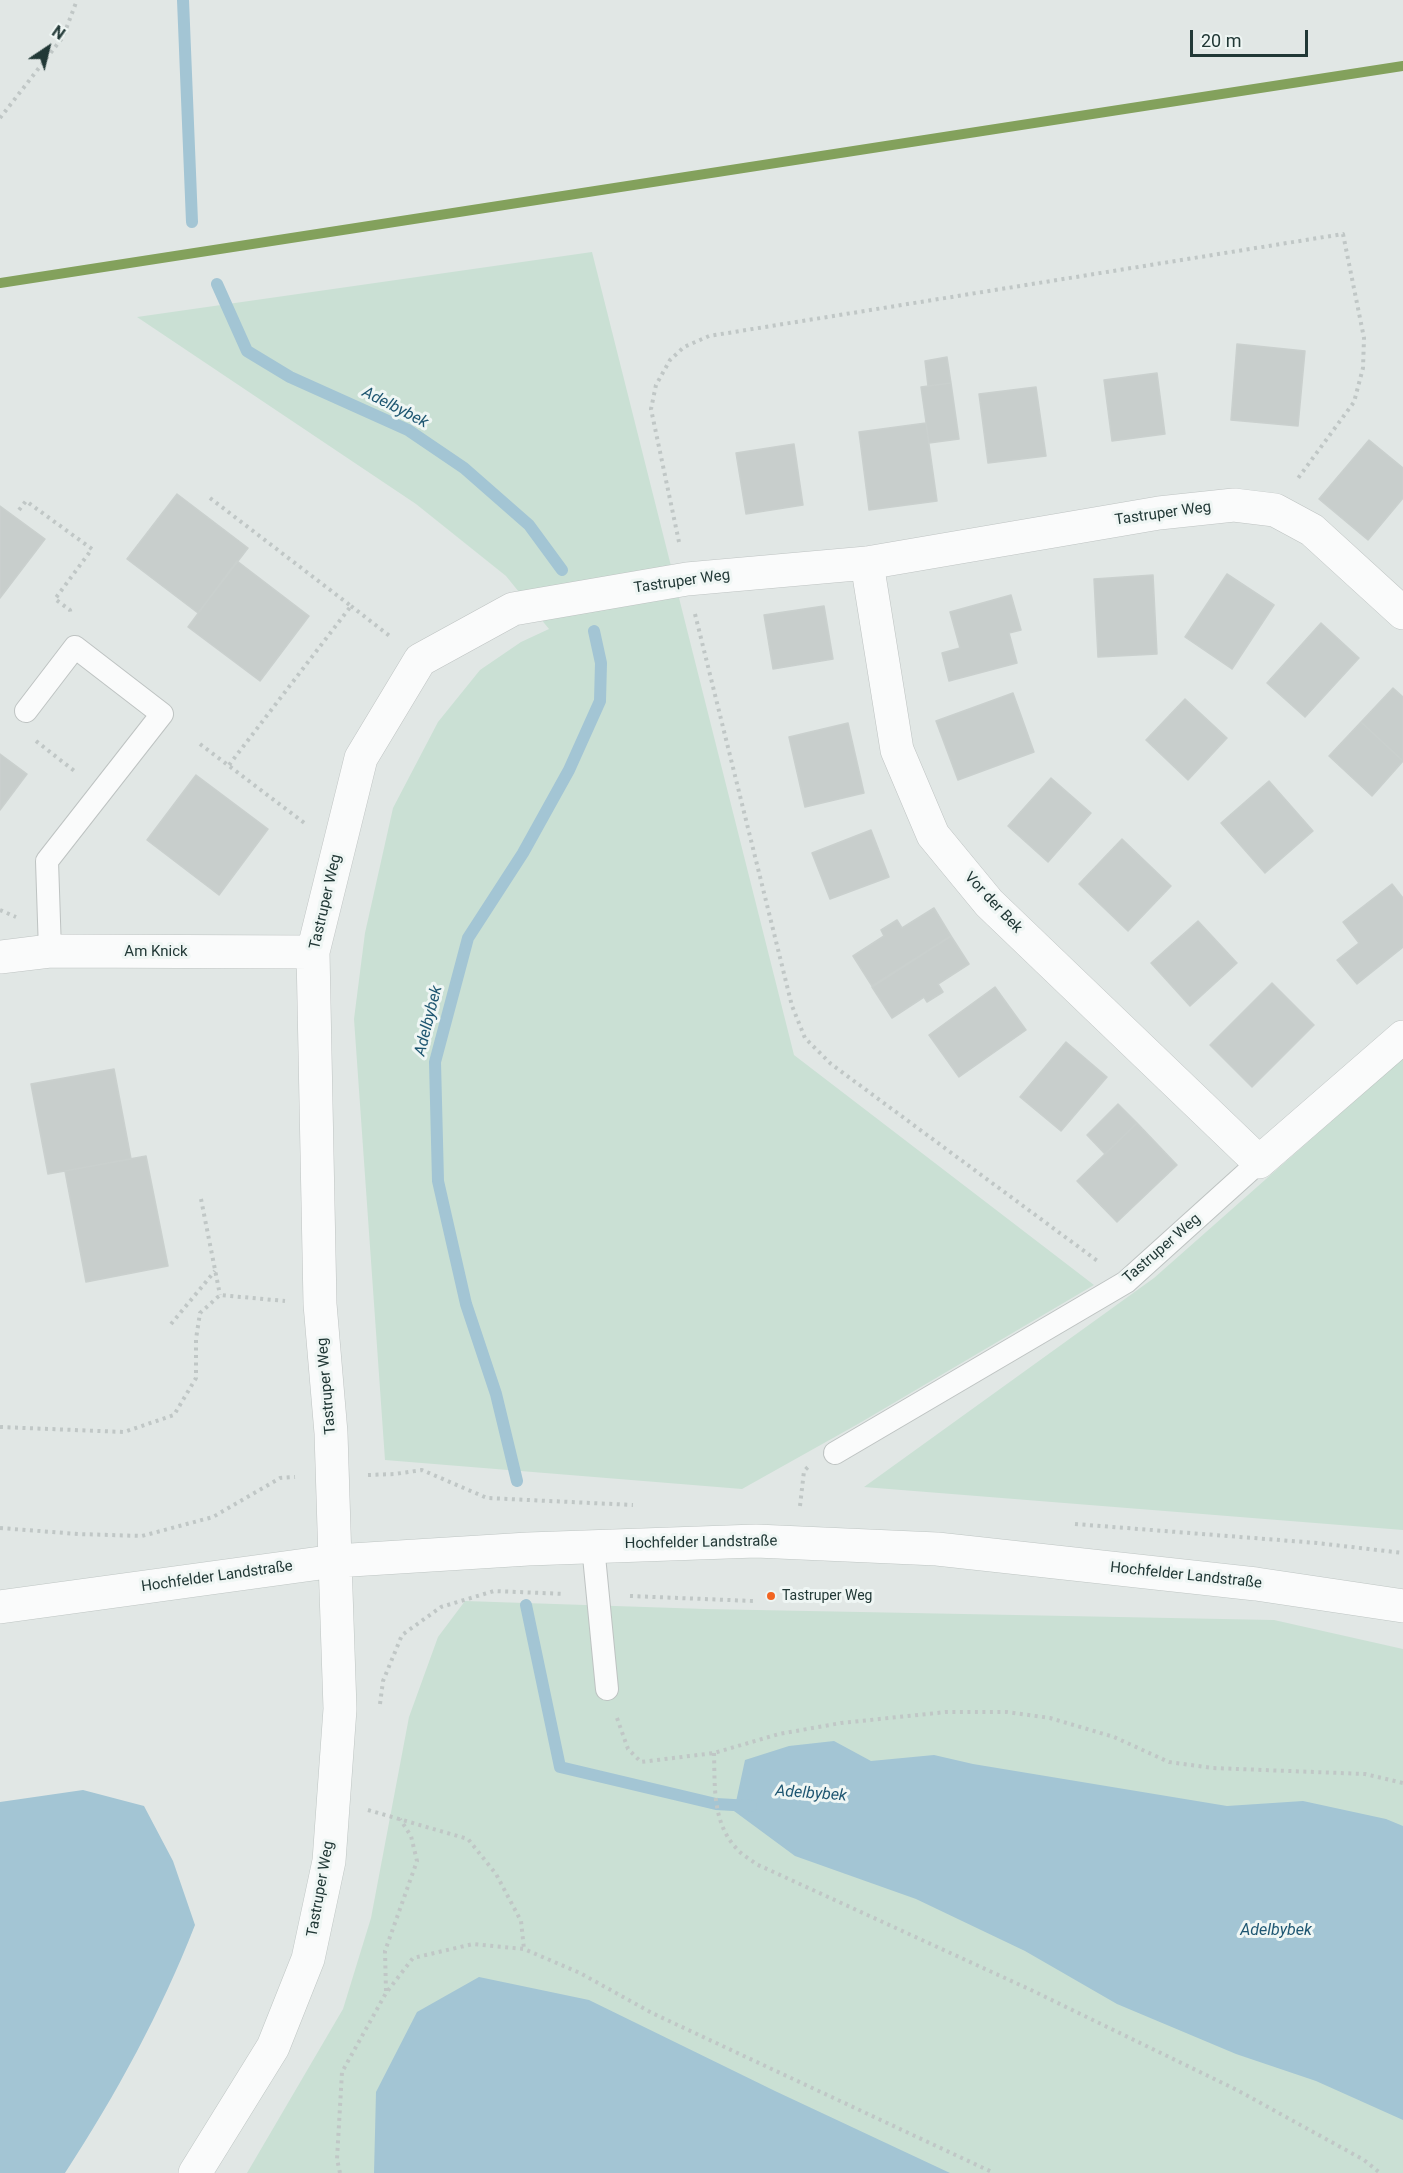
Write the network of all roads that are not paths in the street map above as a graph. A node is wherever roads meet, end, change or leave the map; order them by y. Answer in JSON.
{"nodes":[{"id":1,"x":867,"y":563,"type":"junction"},
{"id":2,"x":1403,"y":613,"type":"edge"},
{"id":3,"x":26,"y":711,"type":"dead end"},
{"id":4,"x":50,"y":951,"type":"junction"},
{"id":5,"x":313,"y":952,"type":"junction"},
{"id":6,"x":0,"y":957,"type":"edge"},
{"id":7,"x":1403,"y":1037,"type":"edge"},
{"id":8,"x":1259,"y":1162,"type":"junction"},
{"id":9,"x":835,"y":1453,"type":"road end"},
{"id":10,"x":593,"y":1546,"type":"junction"},
{"id":11,"x":334,"y":1561,"type":"junction"},
{"id":12,"x":1403,"y":1606,"type":"edge"},
{"id":13,"x":0,"y":1607,"type":"edge"},
{"id":14,"x":607,"y":1689,"type":"road end"},
{"id":15,"x":195,"y":2173,"type":"edge"}],
"edges":[{"from":1,"to":2,"type":"street","name":"Tastruper Weg"},
{"from":1,"to":5,"type":"street","name":"Tastruper Weg"},
{"from":1,"to":8,"type":"street","name":"Vor der Bek"},
{"from":3,"to":4,"type":"lane"},
{"from":4,"to":5,"type":"street","name":"Am Knick"},
{"from":4,"to":6,"type":"street","name":"Am Knick"},
{"from":5,"to":11,"type":"street","name":"Tastruper Weg"},
{"from":7,"to":8,"type":"street","name":"Tastruper Weg"},
{"from":8,"to":9,"type":"lane","name":"Tastruper Weg"},
{"from":10,"to":11,"type":"street","name":"Hochfelder Landstraße"},
{"from":10,"to":12,"type":"street","name":"Hochfelder Landstraße"},
{"from":10,"to":14,"type":"lane"},
{"from":11,"to":13,"type":"street","name":"Hochfelder Landstraße"},
{"from":11,"to":15,"type":"street","name":"Tastruper Weg"}]}
